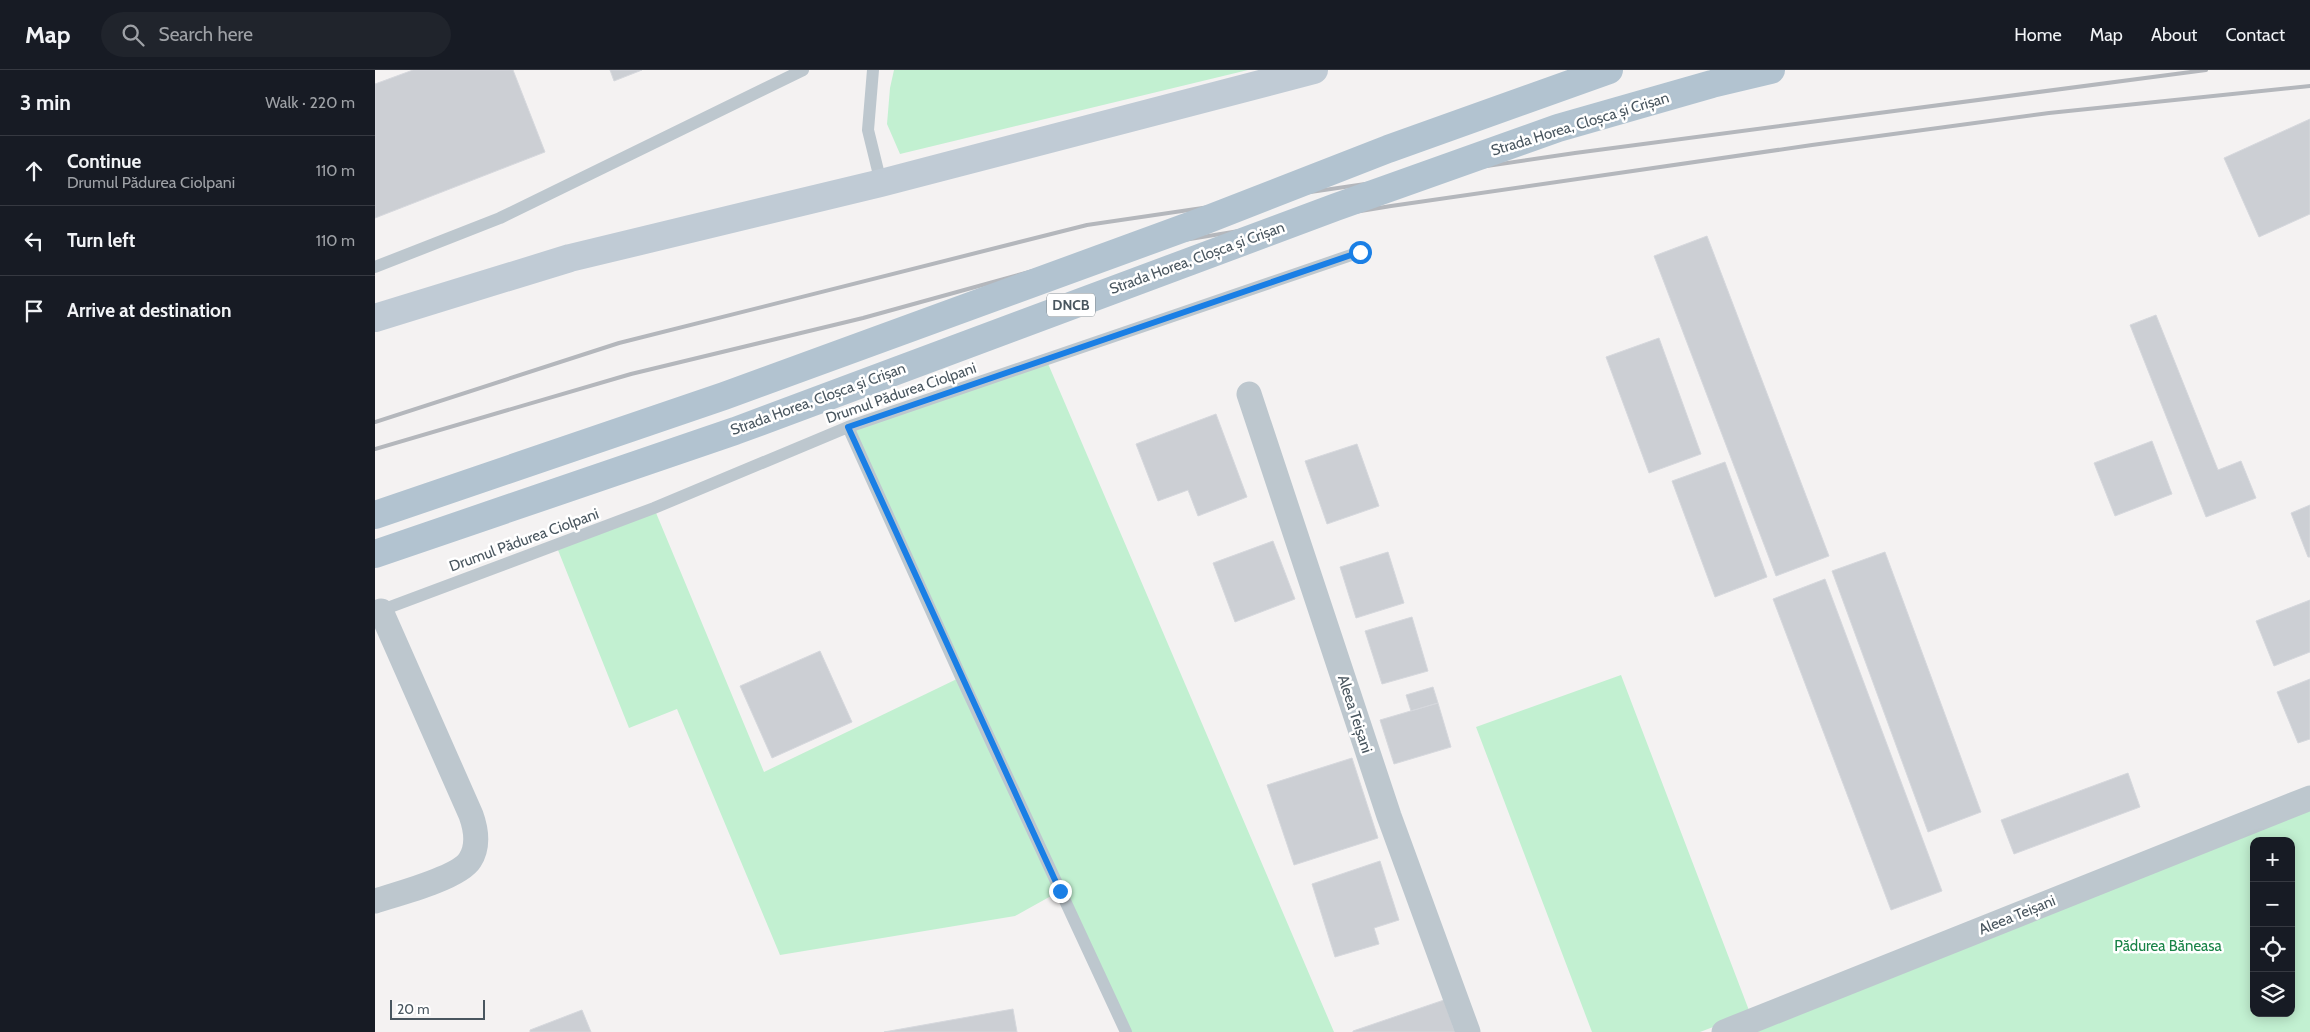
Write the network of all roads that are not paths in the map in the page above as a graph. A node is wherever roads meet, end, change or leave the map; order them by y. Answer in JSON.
{"nodes":[{"id":1,"x":803,"y":70,"type":"edge"},
{"id":2,"x":873,"y":70,"type":"edge"},
{"id":3,"x":1314,"y":70,"type":"edge"},
{"id":4,"x":1609,"y":70,"type":"edge"},
{"id":5,"x":1771,"y":70,"type":"edge"},
{"id":6,"x":881,"y":183,"type":"junction"},
{"id":7,"x":1360,"y":252,"type":"dead end"},
{"id":8,"x":375,"y":267,"type":"edge"},
{"id":9,"x":375,"y":318,"type":"edge"},
{"id":10,"x":1249,"y":394,"type":"dead end"},
{"id":11,"x":848,"y":427,"type":"junction"},
{"id":12,"x":375,"y":514,"type":"edge"},
{"id":13,"x":375,"y":554,"type":"edge"},
{"id":14,"x":378,"y":612,"type":"edge"},
{"id":15,"x":2310,"y":798,"type":"edge"},
{"id":16,"x":375,"y":901,"type":"edge"},
{"id":17,"x":1126,"y":1032,"type":"edge"},
{"id":18,"x":1467,"y":1032,"type":"edge"},
{"id":19,"x":1724,"y":1032,"type":"edge"}],
"edges":[{"from":1,"to":8,"type":"lane"},
{"from":2,"to":6,"type":"lane"},
{"from":3,"to":6,"type":"street"},
{"from":4,"to":12,"type":"main road","number":"DNCB","bridge":true},
{"from":5,"to":13,"type":"main road","name":"Strada Horea, Cloșca și Crișan","number":"DNCB","bridge":true},
{"from":6,"to":9,"type":"street"},
{"from":7,"to":11,"type":"lane","name":"Drumul Pădurea Ciolpani"},
{"from":10,"to":18,"type":"street","name":"Aleea Teișani"},
{"from":11,"to":14,"type":"lane","name":"Drumul Pădurea Ciolpani"},
{"from":11,"to":17,"type":"lane"},
{"from":14,"to":16,"type":"street"},
{"from":15,"to":19,"type":"street","name":"Aleea Teișani"}]}
